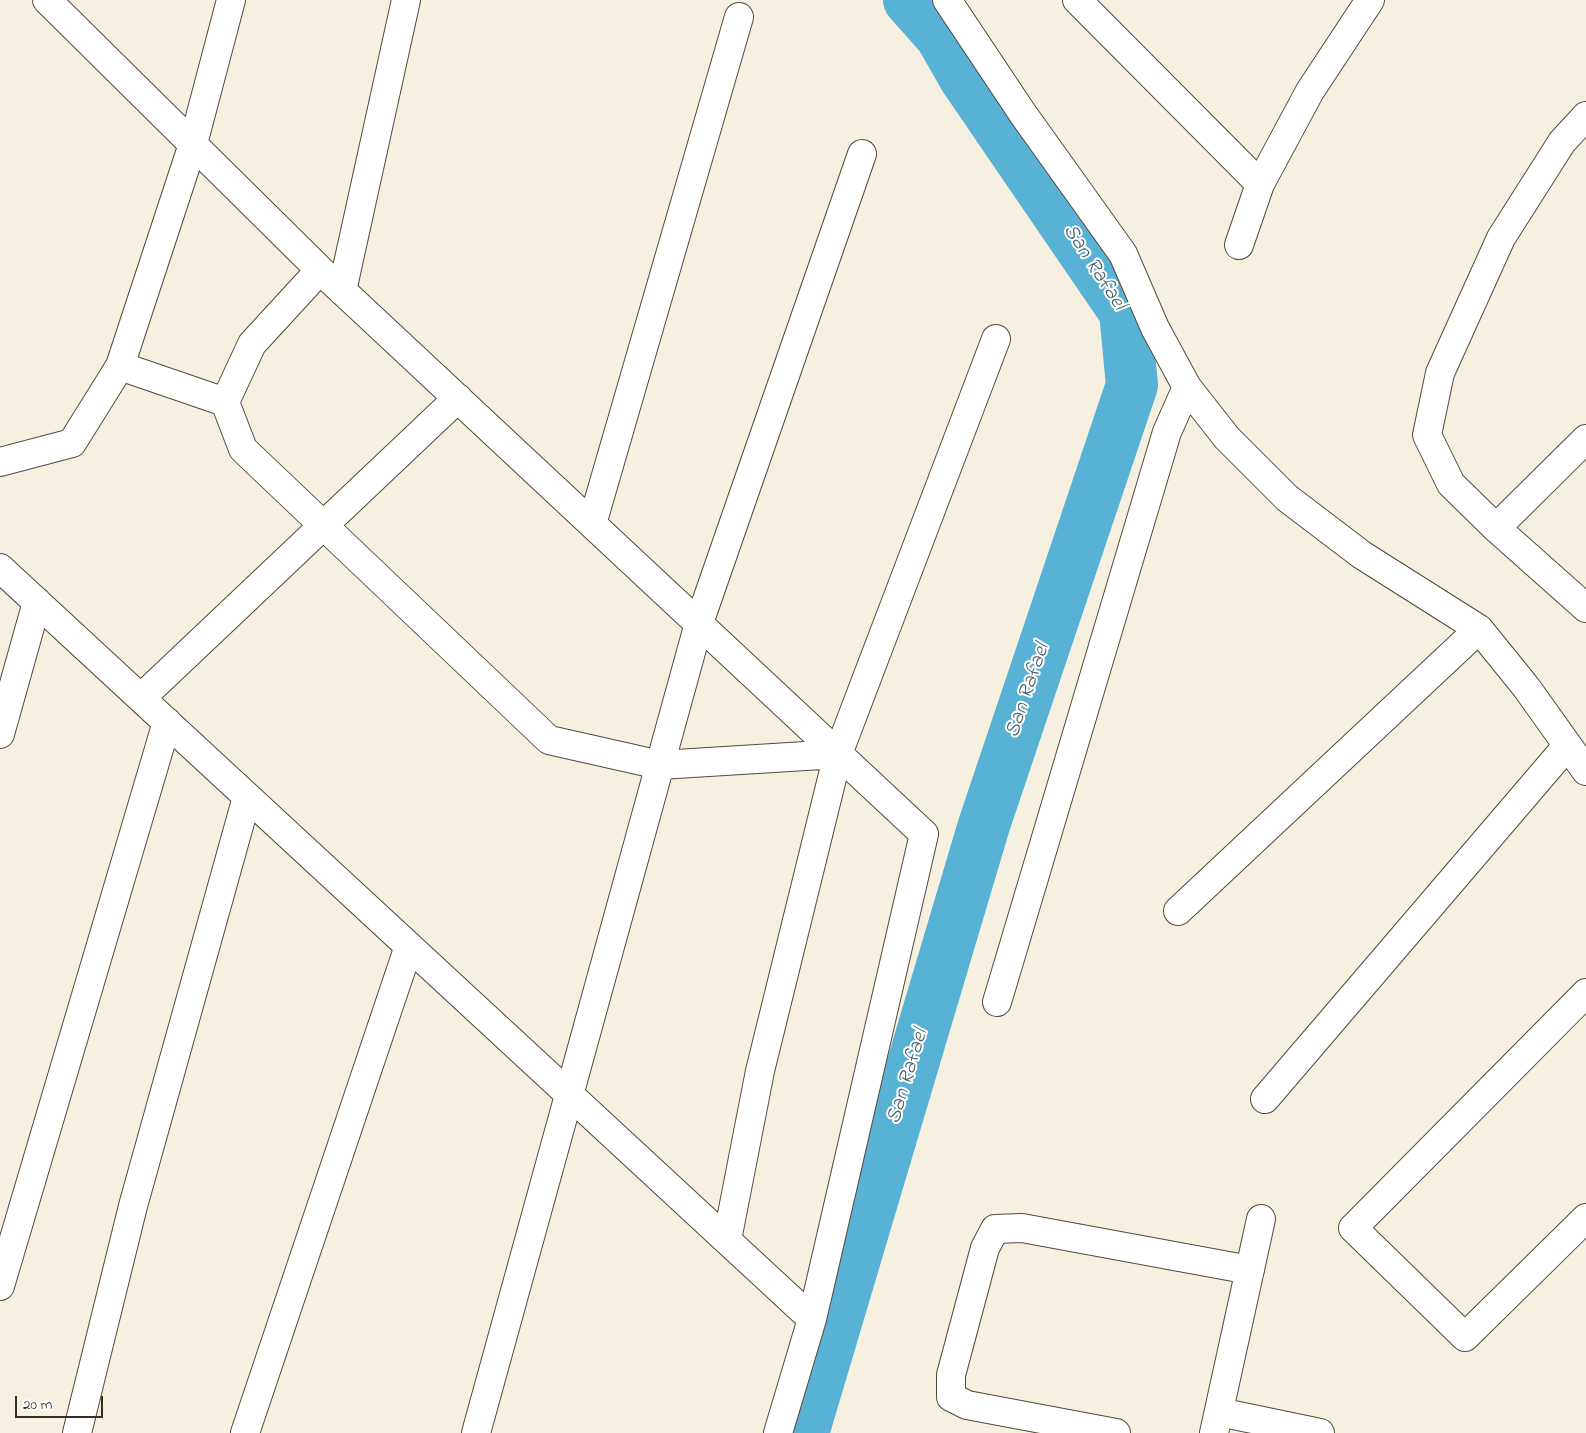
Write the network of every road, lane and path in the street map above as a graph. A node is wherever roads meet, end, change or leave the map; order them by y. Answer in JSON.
{"nodes":[{"id":1,"x":48,"y":0,"type":"edge"},
{"id":2,"x":231,"y":0,"type":"edge"},
{"id":3,"x":406,"y":0,"type":"edge"},
{"id":4,"x":947,"y":0,"type":"edge"},
{"id":5,"x":1077,"y":0,"type":"edge"},
{"id":6,"x":1370,"y":0,"type":"edge"},
{"id":7,"x":739,"y":17,"type":"dead end"},
{"id":8,"x":1586,"y":116,"type":"edge"},
{"id":9,"x":193,"y":144,"type":"junction"},
{"id":10,"x":862,"y":154,"type":"dead end"},
{"id":11,"x":1260,"y":184,"type":"junction"},
{"id":12,"x":1239,"y":245,"type":"dead end"},
{"id":13,"x":320,"y":270,"type":"junction"},
{"id":14,"x":342,"y":291,"type":"junction"},
{"id":15,"x":996,"y":340,"type":"dead end"},
{"id":16,"x":120,"y":366,"type":"junction"},
{"id":17,"x":1187,"y":387,"type":"junction"},
{"id":18,"x":458,"y":398,"type":"junction"},
{"id":19,"x":226,"y":402,"type":"junction"},
{"id":20,"x":1586,"y":439,"type":"edge"},
{"id":21,"x":0,"y":462,"type":"edge"},
{"id":22,"x":592,"y":524,"type":"junction"},
{"id":23,"x":323,"y":525,"type":"junction"},
{"id":24,"x":1496,"y":528,"type":"junction"},
{"id":25,"x":0,"y":568,"type":"edge"},
{"id":26,"x":37,"y":602,"type":"junction"},
{"id":27,"x":1586,"y":608,"type":"edge"},
{"id":28,"x":699,"y":623,"type":"junction"},
{"id":29,"x":1479,"y":629,"type":"junction"},
{"id":30,"x":141,"y":698,"type":"junction"},
{"id":31,"x":167,"y":722,"type":"junction"},
{"id":32,"x":0,"y":734,"type":"edge"},
{"id":33,"x":1567,"y":746,"type":"junction"},
{"id":34,"x":838,"y":754,"type":"junction"},
{"id":35,"x":660,"y":765,"type":"junction"},
{"id":36,"x":1586,"y":772,"type":"edge"},
{"id":37,"x":248,"y":797,"type":"junction"},
{"id":38,"x":1178,"y":911,"type":"dead end"},
{"id":39,"x":409,"y":946,"type":"junction"},
{"id":40,"x":1586,"y":993,"type":"edge"},
{"id":41,"x":997,"y":1002,"type":"dead end"},
{"id":42,"x":569,"y":1094,"type":"junction"},
{"id":43,"x":1265,"y":1099,"type":"dead end"},
{"id":44,"x":1586,"y":1218,"type":"edge"},
{"id":45,"x":1261,"y":1219,"type":"dead end"},
{"id":46,"x":727,"y":1240,"type":"junction"},
{"id":47,"x":1250,"y":1270,"type":"junction"},
{"id":48,"x":0,"y":1286,"type":"edge"},
{"id":49,"x":812,"y":1319,"type":"junction"},
{"id":50,"x":1216,"y":1423,"type":"edge"},
{"id":51,"x":77,"y":1433,"type":"edge"},
{"id":52,"x":245,"y":1433,"type":"edge"},
{"id":53,"x":476,"y":1433,"type":"edge"},
{"id":54,"x":778,"y":1433,"type":"edge"},
{"id":55,"x":1116,"y":1433,"type":"edge"},
{"id":56,"x":1320,"y":1433,"type":"edge"}],
"edges":[{"from":1,"to":9,"type":"street"},
{"from":2,"to":9,"type":"street"},
{"from":3,"to":14,"type":"street"},
{"from":4,"to":17,"type":"street"},
{"from":5,"to":11,"type":"street"},
{"from":6,"to":11,"type":"street"},
{"from":7,"to":22,"type":"street"},
{"from":8,"to":24,"type":"street"},
{"from":9,"to":13,"type":"street"},
{"from":9,"to":16,"type":"street"},
{"from":10,"to":28,"type":"street"},
{"from":11,"to":12,"type":"street"},
{"from":13,"to":14,"type":"street"},
{"from":13,"to":19,"type":"street"},
{"from":14,"to":18,"type":"street"},
{"from":15,"to":34,"type":"street"},
{"from":16,"to":19,"type":"street"},
{"from":16,"to":21,"type":"street"},
{"from":17,"to":29,"type":"street"},
{"from":17,"to":41,"type":"street"},
{"from":18,"to":22,"type":"street"},
{"from":18,"to":23,"type":"street"},
{"from":19,"to":23,"type":"street"},
{"from":20,"to":24,"type":"street"},
{"from":22,"to":28,"type":"street"},
{"from":23,"to":30,"type":"street"},
{"from":23,"to":35,"type":"street"},
{"from":24,"to":27,"type":"street"},
{"from":25,"to":26,"type":"street"},
{"from":26,"to":30,"type":"street"},
{"from":26,"to":32,"type":"street"},
{"from":28,"to":34,"type":"street"},
{"from":28,"to":35,"type":"street"},
{"from":29,"to":33,"type":"street"},
{"from":29,"to":38,"type":"street"},
{"from":30,"to":31,"type":"street"},
{"from":31,"to":37,"type":"street"},
{"from":31,"to":48,"type":"street"},
{"from":33,"to":36,"type":"street"},
{"from":33,"to":43,"type":"street"},
{"from":34,"to":35,"type":"street"},
{"from":34,"to":46,"type":"street"},
{"from":34,"to":49,"type":"street"},
{"from":35,"to":42,"type":"street"},
{"from":37,"to":39,"type":"street"},
{"from":37,"to":51,"type":"street"},
{"from":39,"to":42,"type":"street"},
{"from":39,"to":52,"type":"street"},
{"from":40,"to":44,"type":"street"},
{"from":42,"to":46,"type":"street"},
{"from":42,"to":53,"type":"street"},
{"from":45,"to":47,"type":"street"},
{"from":46,"to":49,"type":"street"},
{"from":47,"to":50,"type":"street"},
{"from":47,"to":55,"type":"street"},
{"from":49,"to":54,"type":"street"},
{"from":50,"to":56,"type":"street"}]}
